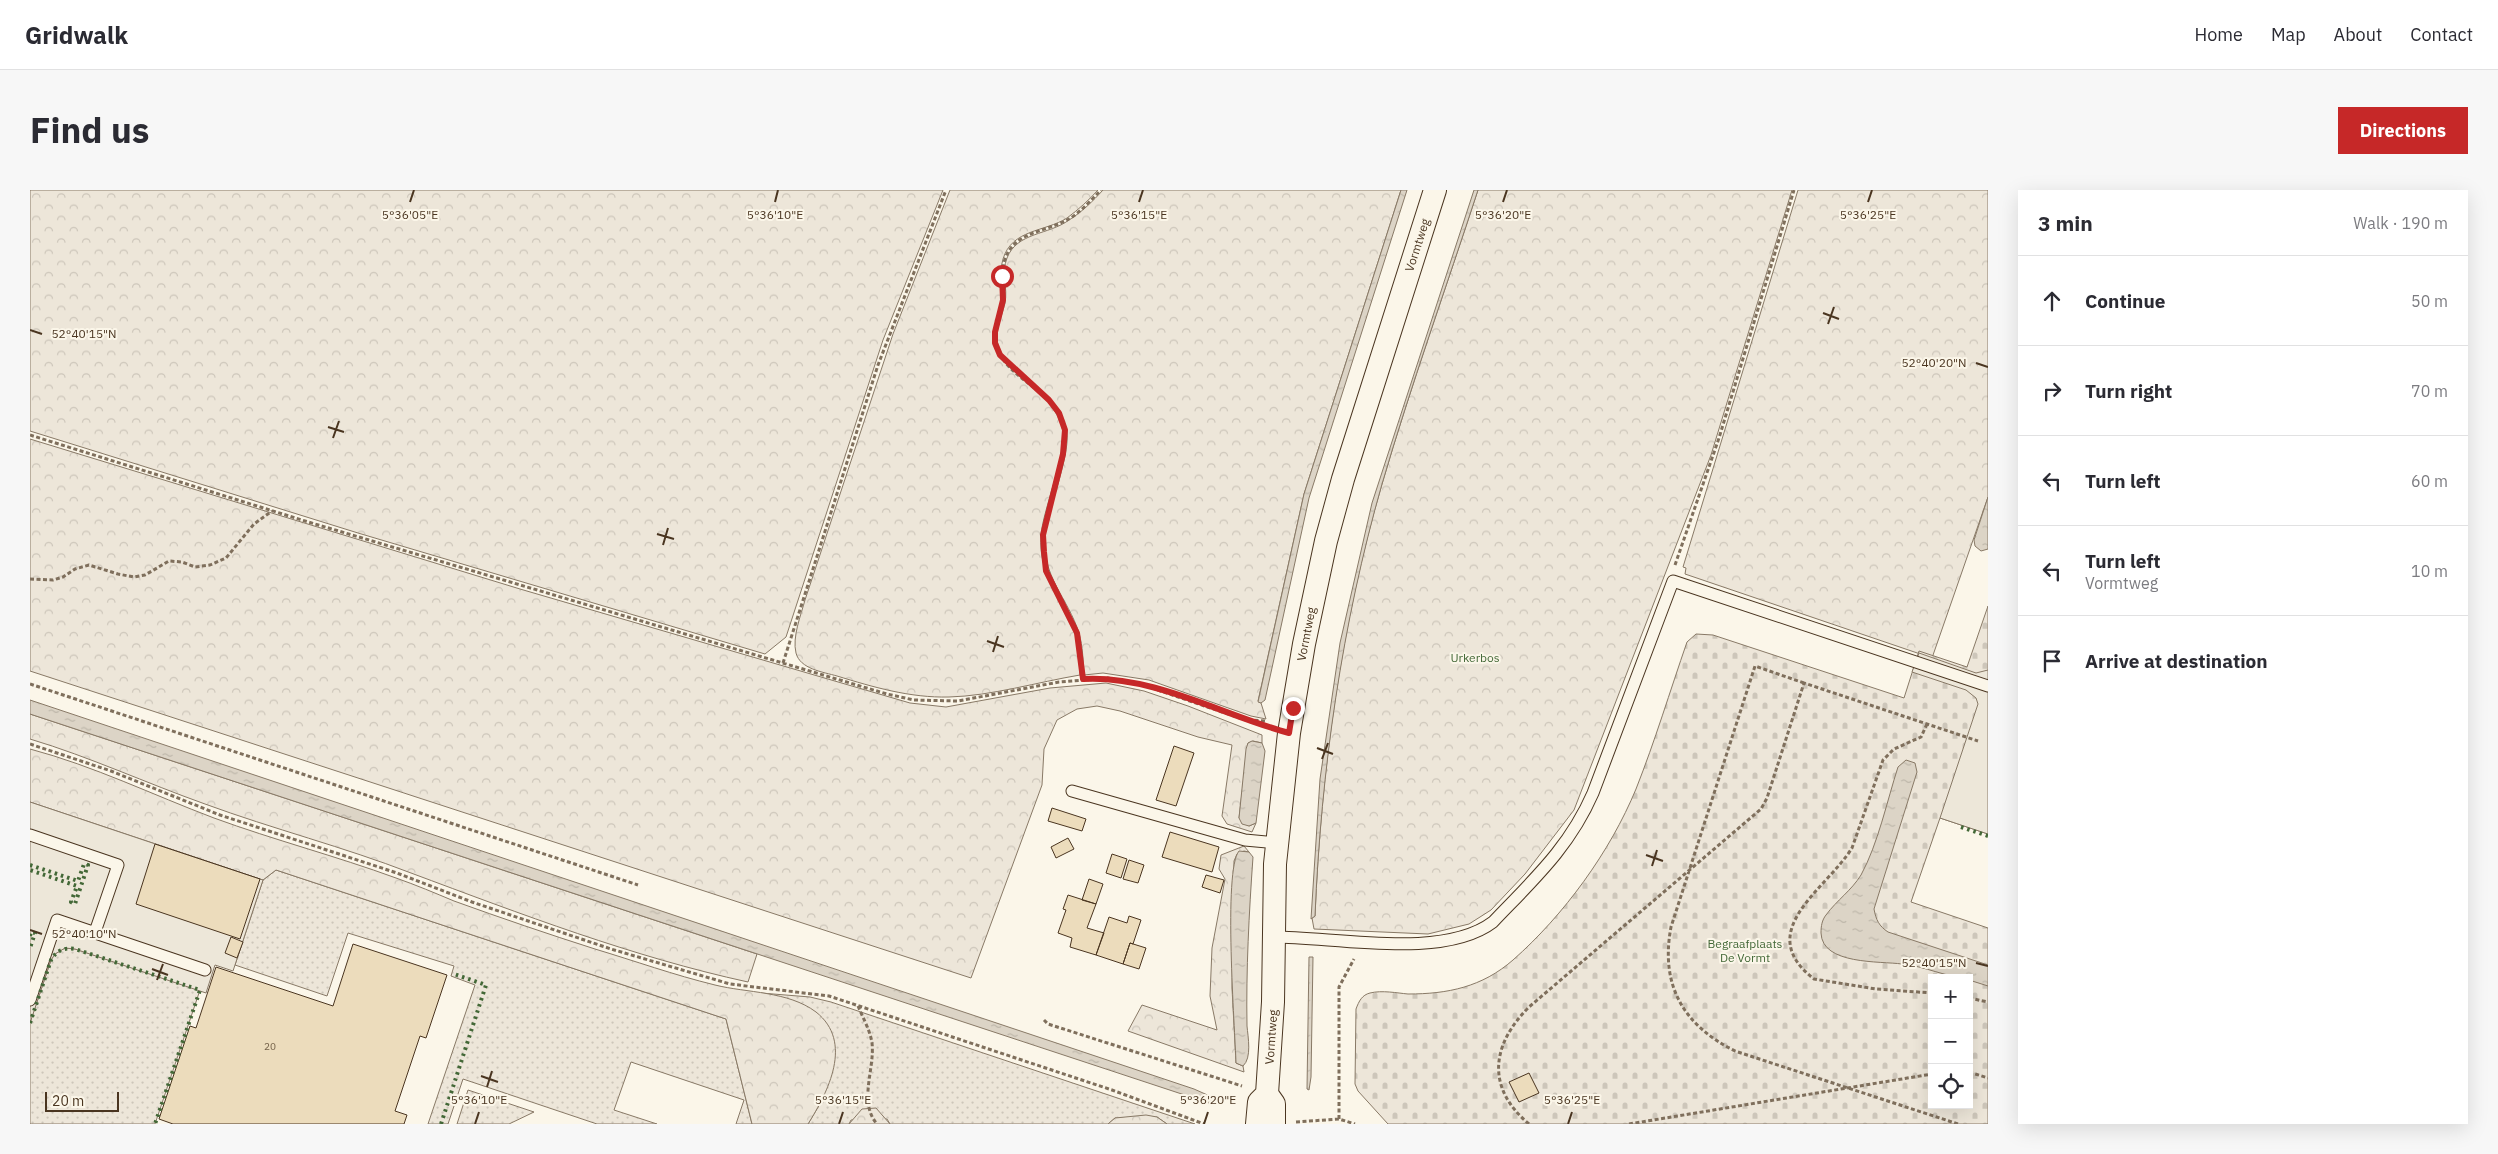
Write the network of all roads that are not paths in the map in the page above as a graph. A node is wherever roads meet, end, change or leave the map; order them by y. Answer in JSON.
{"nodes":[{"id":1,"x":1435,"y":190,"type":"edge"},
{"id":2,"x":1988,"y":686,"type":"edge"},
{"id":3,"x":1072,"y":791,"type":"dead end"},
{"id":4,"x":30,"y":835,"type":"edge"},
{"id":5,"x":1277,"y":843,"type":"junction"},
{"id":6,"x":94,"y":932,"type":"junction"},
{"id":7,"x":1274,"y":937,"type":"junction"},
{"id":8,"x":205,"y":970,"type":"dead end"},
{"id":9,"x":30,"y":1000,"type":"edge"},
{"id":10,"x":1267,"y":1094,"type":"junction"},
{"id":11,"x":1282,"y":1123,"type":"edge"},
{"id":12,"x":1257,"y":1124,"type":"edge"}],
"edges":[{"from":1,"to":5,"type":"street","name":"Vormtweg"},
{"from":2,"to":7,"type":"lane"},
{"from":3,"to":5,"type":"lane"},
{"from":4,"to":6,"type":"lane"},
{"from":5,"to":7,"type":"street","name":"Vormtweg"},
{"from":6,"to":8,"type":"lane"},
{"from":6,"to":9,"type":"lane"},
{"from":7,"to":10,"type":"street","name":"Vormtweg"},
{"from":10,"to":11,"type":"street","name":"Vormtweg"},
{"from":10,"to":12,"type":"street","name":"Vormtweg"}]}
